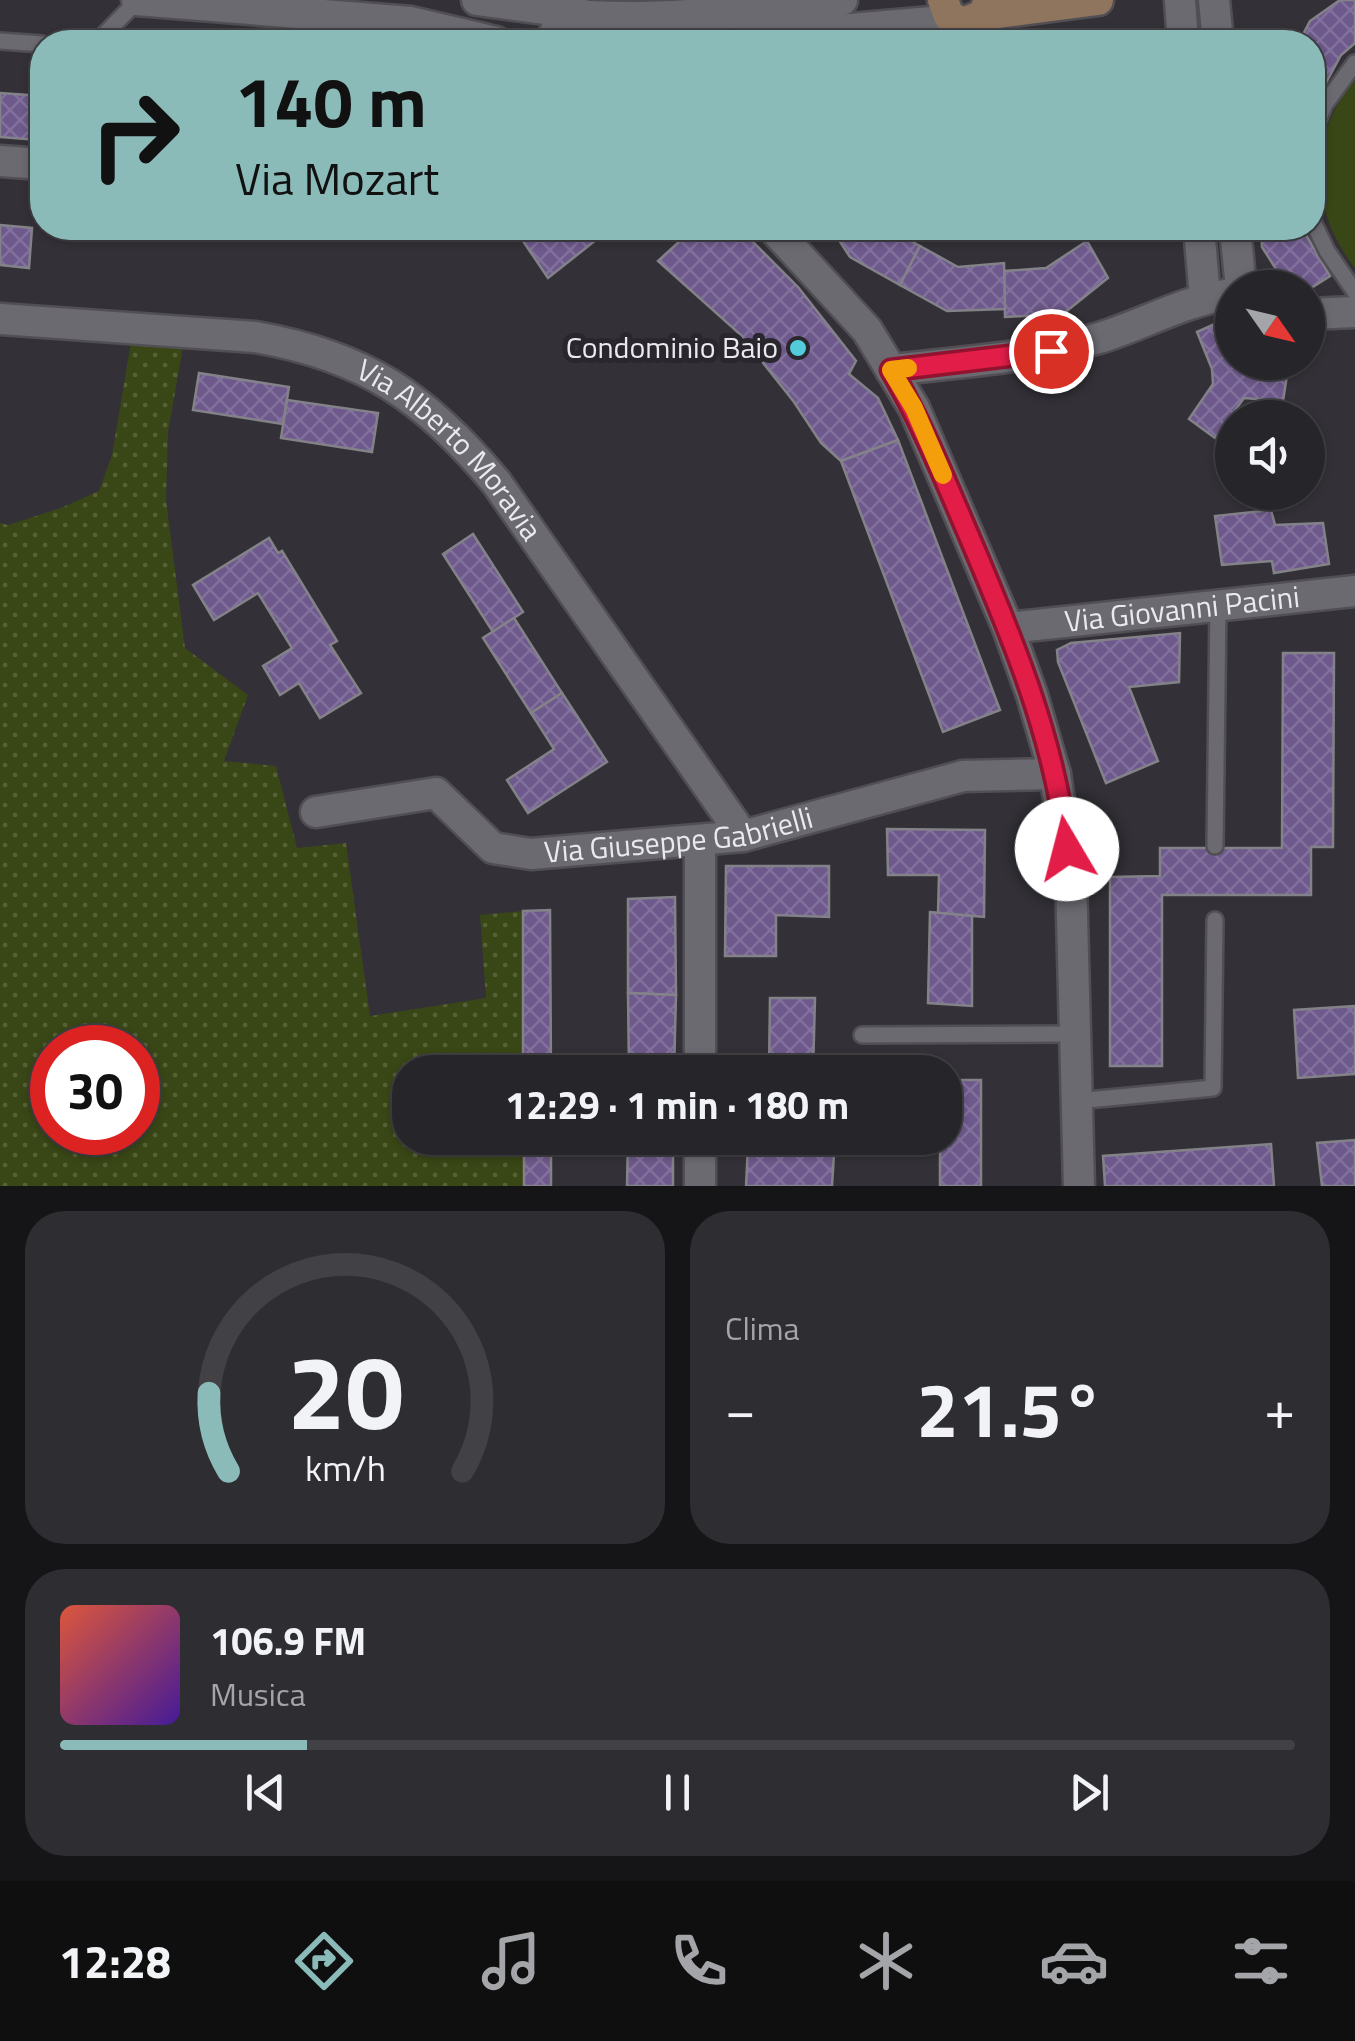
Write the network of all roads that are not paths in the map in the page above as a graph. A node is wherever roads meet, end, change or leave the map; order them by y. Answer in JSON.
{"nodes":[{"id":1,"x":149,"y":0,"type":"edge"},
{"id":2,"x":478,"y":0,"type":"edge"},
{"id":3,"x":842,"y":0,"type":"edge"},
{"id":4,"x":1098,"y":0,"type":"edge"},
{"id":5,"x":1180,"y":0,"type":"edge"},
{"id":6,"x":1214,"y":0,"type":"edge"},
{"id":7,"x":207,"y":3,"type":"edge"},
{"id":8,"x":959,"y":6,"type":"edge"},
{"id":9,"x":586,"y":15,"type":"junction"},
{"id":10,"x":113,"y":30,"type":"edge"},
{"id":11,"x":444,"y":30,"type":"edge"},
{"id":12,"x":557,"y":30,"type":"edge"},
{"id":13,"x":605,"y":30,"type":"edge"},
{"id":14,"x":821,"y":30,"type":"edge"},
{"id":15,"x":1182,"y":30,"type":"edge"},
{"id":16,"x":1217,"y":30,"type":"edge"},
{"id":17,"x":0,"y":41,"type":"edge"},
{"id":18,"x":30,"y":43,"type":"edge"},
{"id":19,"x":1355,"y":63,"type":"edge"},
{"id":20,"x":1325,"y":104,"type":"edge"},
{"id":21,"x":0,"y":160,"type":"edge"},
{"id":22,"x":30,"y":163,"type":"edge"},
{"id":23,"x":784,"y":240,"type":"edge"},
{"id":24,"x":1202,"y":240,"type":"edge"},
{"id":25,"x":1236,"y":240,"type":"edge"},
{"id":26,"x":1322,"y":240,"type":"edge"},
{"id":27,"x":1238,"y":270,"type":"edge"},
{"id":28,"x":1215,"y":285,"type":"edge"},
{"id":29,"x":1355,"y":292,"type":"edge"},
{"id":30,"x":1215,"y":297,"type":"edge"},
{"id":31,"x":1355,"y":312,"type":"edge"},
{"id":32,"x":1325,"y":313,"type":"edge"},
{"id":33,"x":0,"y":319,"type":"edge"},
{"id":34,"x":891,"y":370,"type":"junction"},
{"id":35,"x":1355,"y":592,"type":"edge"},
{"id":36,"x":1218,"y":606,"type":"junction"},
{"id":37,"x":1008,"y":628,"type":"junction"},
{"id":38,"x":1055,"y":774,"type":"junction"},
{"id":39,"x":316,"y":812,"type":"dead end"},
{"id":40,"x":743,"y":836,"type":"junction"},
{"id":41,"x":700,"y":841,"type":"junction"},
{"id":42,"x":1215,"y":846,"type":"dead end"},
{"id":43,"x":1215,"y":920,"type":"dead end"},
{"id":44,"x":1075,"y":1034,"type":"junction"},
{"id":45,"x":862,"y":1035,"type":"dead end"},
{"id":46,"x":700,"y":1055,"type":"edge"},
{"id":47,"x":1076,"y":1101,"type":"junction"},
{"id":48,"x":700,"y":1155,"type":"edge"},
{"id":49,"x":700,"y":1186,"type":"edge"},
{"id":50,"x":1079,"y":1186,"type":"edge"}],
"edges":[{"from":1,"to":7,"type":"street"},
{"from":1,"to":10,"type":"lane"},
{"from":2,"to":9,"type":"street"},
{"from":3,"to":9,"type":"street"},
{"from":4,"to":8,"type":"street"},
{"from":5,"to":15,"type":"street"},
{"from":6,"to":16,"type":"street"},
{"from":7,"to":11,"type":"street"},
{"from":8,"to":14,"type":"street"},
{"from":9,"to":12,"type":"street"},
{"from":9,"to":13,"type":"street"},
{"from":17,"to":18,"type":"lane"},
{"from":19,"to":20,"type":"lane"},
{"from":21,"to":22,"type":"street"},
{"from":23,"to":34,"type":"street"},
{"from":24,"to":28,"type":"street"},
{"from":25,"to":27,"type":"street"},
{"from":26,"to":29,"type":"lane"},
{"from":30,"to":34,"type":"street"},
{"from":31,"to":32,"type":"street"},
{"from":33,"to":40,"type":"street","name":"Via Alberto Moravia"},
{"from":34,"to":37,"type":"street"},
{"from":35,"to":36,"type":"street","name":"Via Giovanni Pacini"},
{"from":36,"to":37,"type":"street","name":"Via Giovanni Pacini"},
{"from":36,"to":42,"type":"lane"},
{"from":37,"to":38,"type":"street"},
{"from":38,"to":40,"type":"street","name":"Via Giuseppe Gabrielli"},
{"from":38,"to":44,"type":"street"},
{"from":39,"to":41,"type":"street","name":"Via Giuseppe Gabrielli"},
{"from":40,"to":41,"type":"street","name":"Via Giuseppe Gabrielli"},
{"from":41,"to":46,"type":"street"},
{"from":43,"to":47,"type":"lane"},
{"from":44,"to":45,"type":"lane"},
{"from":44,"to":47,"type":"street"},
{"from":47,"to":50,"type":"street"},
{"from":48,"to":49,"type":"street"}]}
